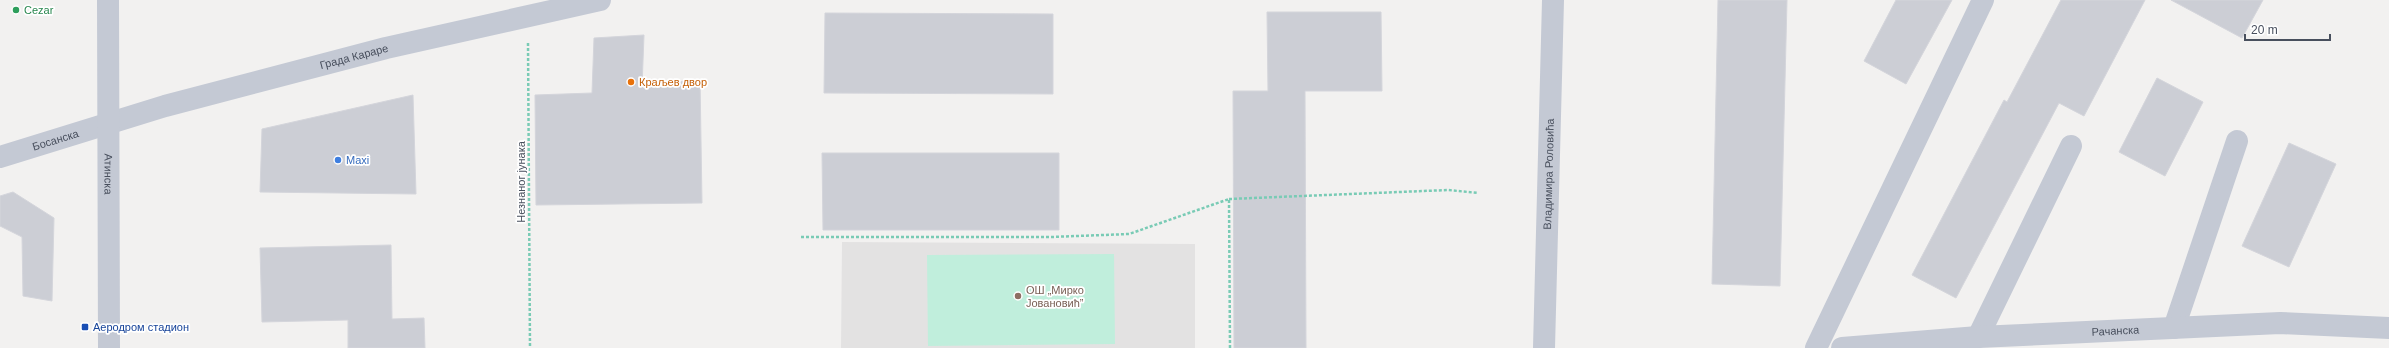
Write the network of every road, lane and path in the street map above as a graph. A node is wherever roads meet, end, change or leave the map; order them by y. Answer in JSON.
{"nodes":[{"id":1,"x":108,"y":0,"type":"edge"},
{"id":2,"x":600,"y":0,"type":"edge"},
{"id":3,"x":1553,"y":0,"type":"edge"},
{"id":4,"x":1983,"y":0,"type":"edge"},
{"id":5,"x":528,"y":16,"type":"junction"},
{"id":6,"x":110,"y":122,"type":"junction"},
{"id":7,"x":2237,"y":141,"type":"dead end"},
{"id":8,"x":2071,"y":146,"type":"dead end"},
{"id":9,"x":0,"y":157,"type":"edge"},
{"id":10,"x":1478,"y":193,"type":"dead end"},
{"id":11,"x":1229,"y":199,"type":"junction"},
{"id":12,"x":802,"y":237,"type":"dead end"},
{"id":13,"x":2174,"y":328,"type":"junction"},
{"id":14,"x":2389,"y":328,"type":"edge"},
{"id":15,"x":1978,"y":337,"type":"junction"},
{"id":16,"x":109,"y":348,"type":"edge"},
{"id":17,"x":530,"y":348,"type":"edge"},
{"id":18,"x":1230,"y":348,"type":"edge"},
{"id":19,"x":1544,"y":348,"type":"edge"},
{"id":20,"x":1816,"y":348,"type":"edge"},
{"id":21,"x":1842,"y":348,"type":"edge"}],
"edges":[{"from":1,"to":6,"type":"street","name":"Атинска"},
{"from":2,"to":5,"type":"street","name":"Града Караре"},
{"from":3,"to":19,"type":"street","name":"Владимира Роловића"},
{"from":4,"to":20,"type":"street"},
{"from":5,"to":6,"type":"street","name":"Града Караре"},
{"from":5,"to":17,"type":"path","name":"Незнаног јунака"},
{"from":6,"to":9,"type":"street","name":"Босанска"},
{"from":6,"to":16,"type":"street","name":"Атинска"},
{"from":7,"to":13,"type":"street"},
{"from":8,"to":15,"type":"street"},
{"from":10,"to":11,"type":"path"},
{"from":11,"to":12,"type":"path"},
{"from":11,"to":18,"type":"path"},
{"from":13,"to":14,"type":"street","name":"Рачанска"},
{"from":13,"to":15,"type":"street","name":"Рачанска"},
{"from":15,"to":21,"type":"street","name":"Рачанска"}]}
